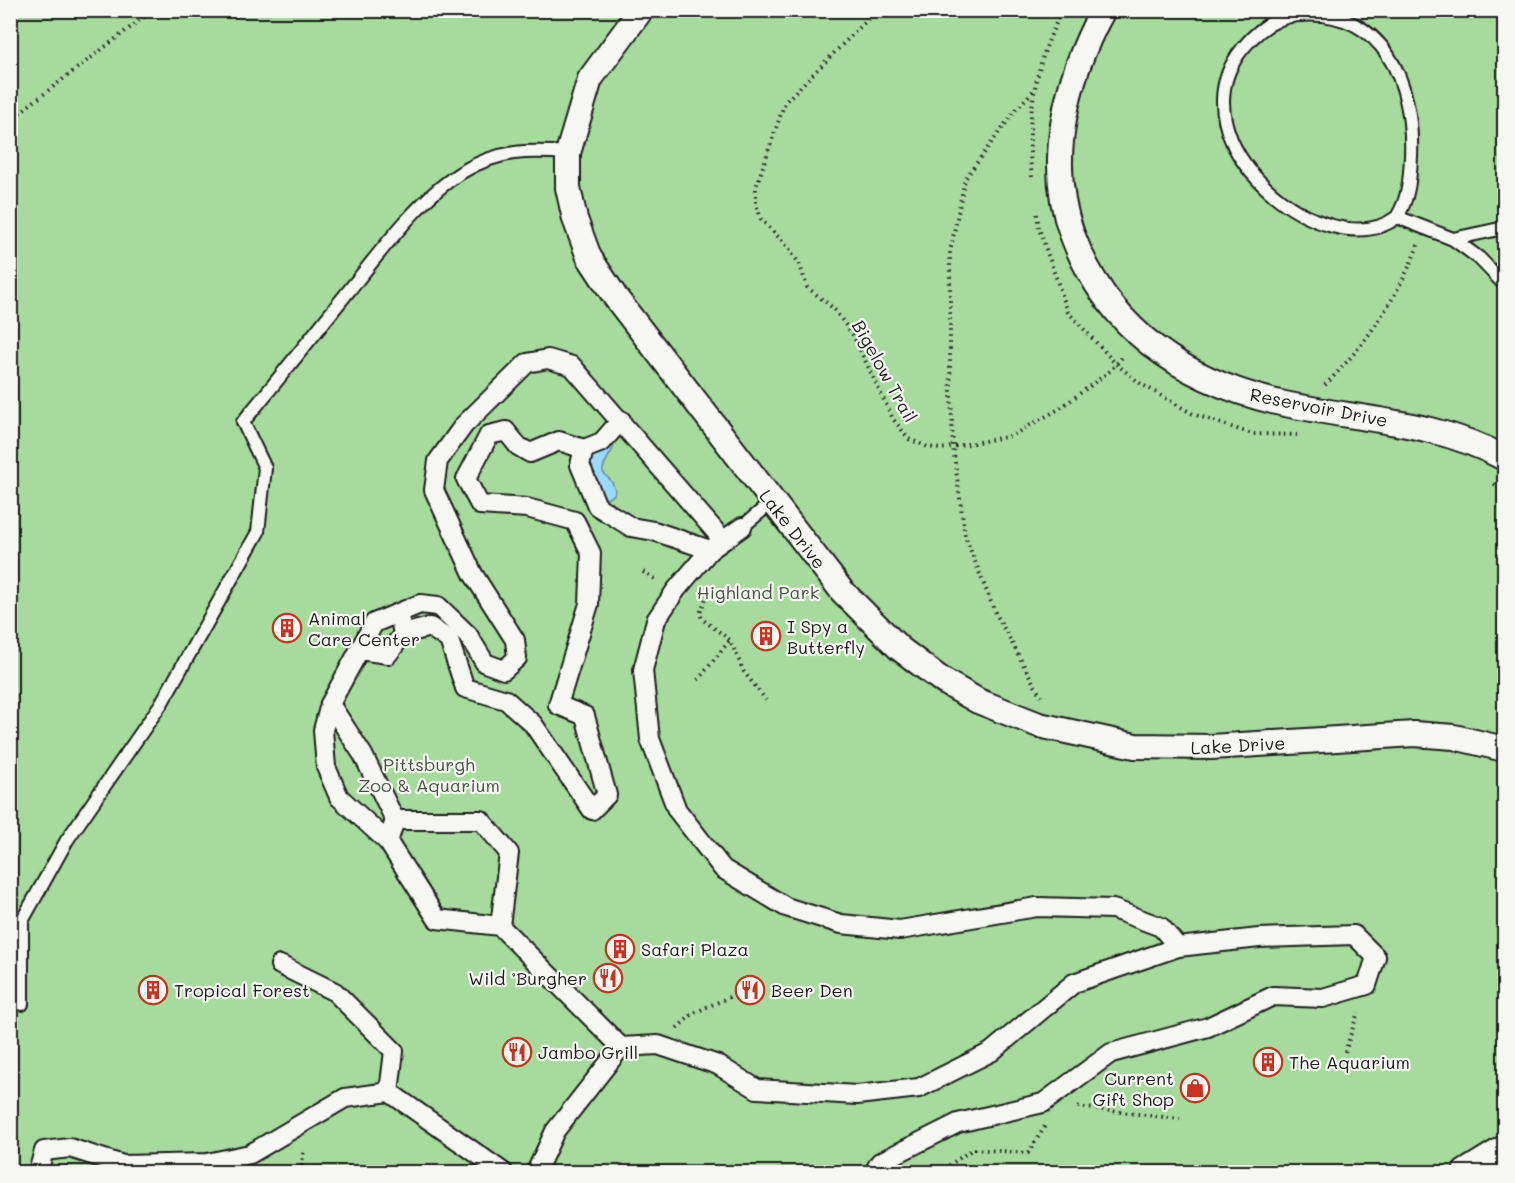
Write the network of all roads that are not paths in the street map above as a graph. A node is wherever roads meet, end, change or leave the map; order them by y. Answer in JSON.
{"nodes":[{"id":1,"x":641,"y":10,"type":"edge"},
{"id":2,"x":1103,"y":10,"type":"edge"},
{"id":3,"x":568,"y":153,"type":"junction"},
{"id":4,"x":1397,"y":217,"type":"junction"},
{"id":5,"x":1504,"y":228,"type":"edge"},
{"id":6,"x":1453,"y":239,"type":"junction"},
{"id":7,"x":1504,"y":284,"type":"edge"},
{"id":8,"x":621,"y":420,"type":"junction"},
{"id":9,"x":584,"y":449,"type":"junction"},
{"id":10,"x":1504,"y":458,"type":"edge"},
{"id":11,"x":772,"y":502,"type":"junction"},
{"id":12,"x":742,"y":527,"type":"joint"},
{"id":13,"x":716,"y":545,"type":"junction"},
{"id":14,"x":399,"y":614,"type":"junction"},
{"id":15,"x":402,"y":634,"type":"junction"},
{"id":16,"x":359,"y":650,"type":"junction"},
{"id":17,"x":330,"y":704,"type":"junction"},
{"id":18,"x":1504,"y":749,"type":"edge"},
{"id":19,"x":396,"y":820,"type":"junction"},
{"id":20,"x":388,"y":842,"type":"junction"},
{"id":21,"x":500,"y":926,"type":"junction"},
{"id":22,"x":1178,"y":947,"type":"junction"},
{"id":23,"x":280,"y":965,"type":"dead end"},
{"id":24,"x":22,"y":1004,"type":"dead end"},
{"id":25,"x":621,"y":1047,"type":"junction"},
{"id":26,"x":389,"y":1092,"type":"junction"},
{"id":27,"x":1504,"y":1148,"type":"edge"},
{"id":28,"x":38,"y":1173,"type":"edge"},
{"id":29,"x":502,"y":1173,"type":"edge"},
{"id":30,"x":536,"y":1173,"type":"edge"},
{"id":31,"x":874,"y":1173,"type":"edge"},
{"id":32,"x":1465,"y":1173,"type":"edge"}],
"edges":[{"from":1,"to":3,"type":"street","name":"Lake Drive"},
{"from":2,"to":10,"type":"street","name":"Reservoir Drive"},
{"from":3,"to":11,"type":"street","name":"Lake Drive"},
{"from":3,"to":24,"type":"lane"},
{"from":4,"to":4,"type":"lane"},
{"from":4,"to":6,"type":"lane"},
{"from":5,"to":6,"type":"lane"},
{"from":6,"to":7,"type":"lane"},
{"from":8,"to":9,"type":"street"},
{"from":8,"to":13,"type":"street"},
{"from":8,"to":14,"type":"street"},
{"from":9,"to":13,"type":"street"},
{"from":9,"to":15,"type":"street"},
{"from":11,"to":12,"type":"lane"},
{"from":11,"to":18,"type":"street","name":"Lake Drive"},
{"from":12,"to":13,"type":"street"},
{"from":13,"to":22,"type":"street"},
{"from":14,"to":15,"type":"street"},
{"from":14,"to":16,"type":"street"},
{"from":15,"to":16,"type":"street"},
{"from":16,"to":17,"type":"street"},
{"from":17,"to":19,"type":"street"},
{"from":17,"to":20,"type":"street"},
{"from":19,"to":20,"type":"street"},
{"from":19,"to":21,"type":"street"},
{"from":20,"to":21,"type":"street"},
{"from":21,"to":25,"type":"street"},
{"from":22,"to":25,"type":"street"},
{"from":22,"to":31,"type":"street"},
{"from":23,"to":26,"type":"street"},
{"from":25,"to":30,"type":"street"},
{"from":26,"to":28,"type":"street"},
{"from":26,"to":29,"type":"street"},
{"from":27,"to":32,"type":"street"}]}
